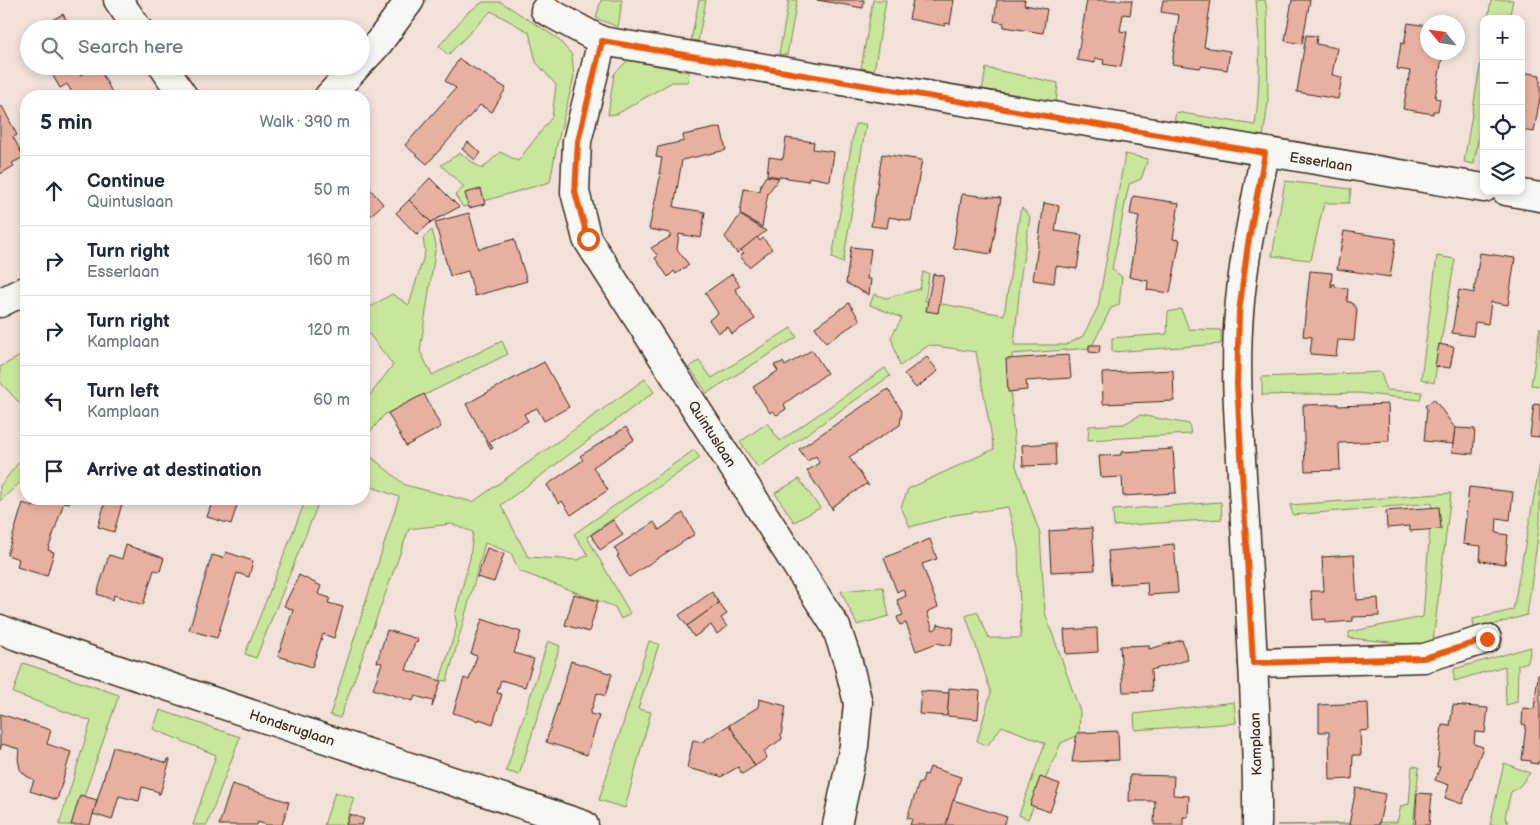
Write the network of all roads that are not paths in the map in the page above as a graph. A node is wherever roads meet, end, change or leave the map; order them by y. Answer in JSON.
{"nodes":[{"id":1,"x":118,"y":0,"type":"edge"},
{"id":2,"x":410,"y":0,"type":"edge"},
{"id":3,"x":545,"y":10,"type":"dead end"},
{"id":4,"x":132,"y":20,"type":"edge"},
{"id":5,"x":602,"y":41,"type":"junction"},
{"id":6,"x":370,"y":52,"type":"edge"},
{"id":7,"x":169,"y":75,"type":"edge"},
{"id":8,"x":349,"y":75,"type":"edge"},
{"id":9,"x":179,"y":90,"type":"edge"},
{"id":10,"x":335,"y":90,"type":"edge"},
{"id":11,"x":1265,"y":153,"type":"junction"},
{"id":12,"x":1480,"y":187,"type":"edge"},
{"id":13,"x":1525,"y":194,"type":"edge"},
{"id":14,"x":1540,"y":197,"type":"edge"},
{"id":15,"x":20,"y":293,"type":"edge"},
{"id":16,"x":0,"y":303,"type":"edge"},
{"id":17,"x":0,"y":629,"type":"edge"},
{"id":18,"x":1487,"y":639,"type":"dead end"},
{"id":19,"x":1253,"y":663,"type":"junction"},
{"id":20,"x":584,"y":825,"type":"edge"},
{"id":21,"x":837,"y":825,"type":"edge"},
{"id":22,"x":1257,"y":825,"type":"edge"}],
"edges":[{"from":1,"to":4,"type":"street"},
{"from":2,"to":6,"type":"street"},
{"from":3,"to":5,"type":"street","name":"Esserlaan"},
{"from":5,"to":11,"type":"street","name":"Esserlaan"},
{"from":5,"to":21,"type":"street","name":"Quintuslaan"},
{"from":7,"to":9,"type":"street"},
{"from":8,"to":10,"type":"street"},
{"from":11,"to":12,"type":"street","name":"Esserlaan"},
{"from":11,"to":19,"type":"street","name":"Kamplaan"},
{"from":13,"to":14,"type":"street"},
{"from":15,"to":16,"type":"street"},
{"from":17,"to":20,"type":"street","name":"Hondsruglaan"},
{"from":18,"to":19,"type":"street"},
{"from":19,"to":22,"type":"street","name":"Kamplaan"}]}
